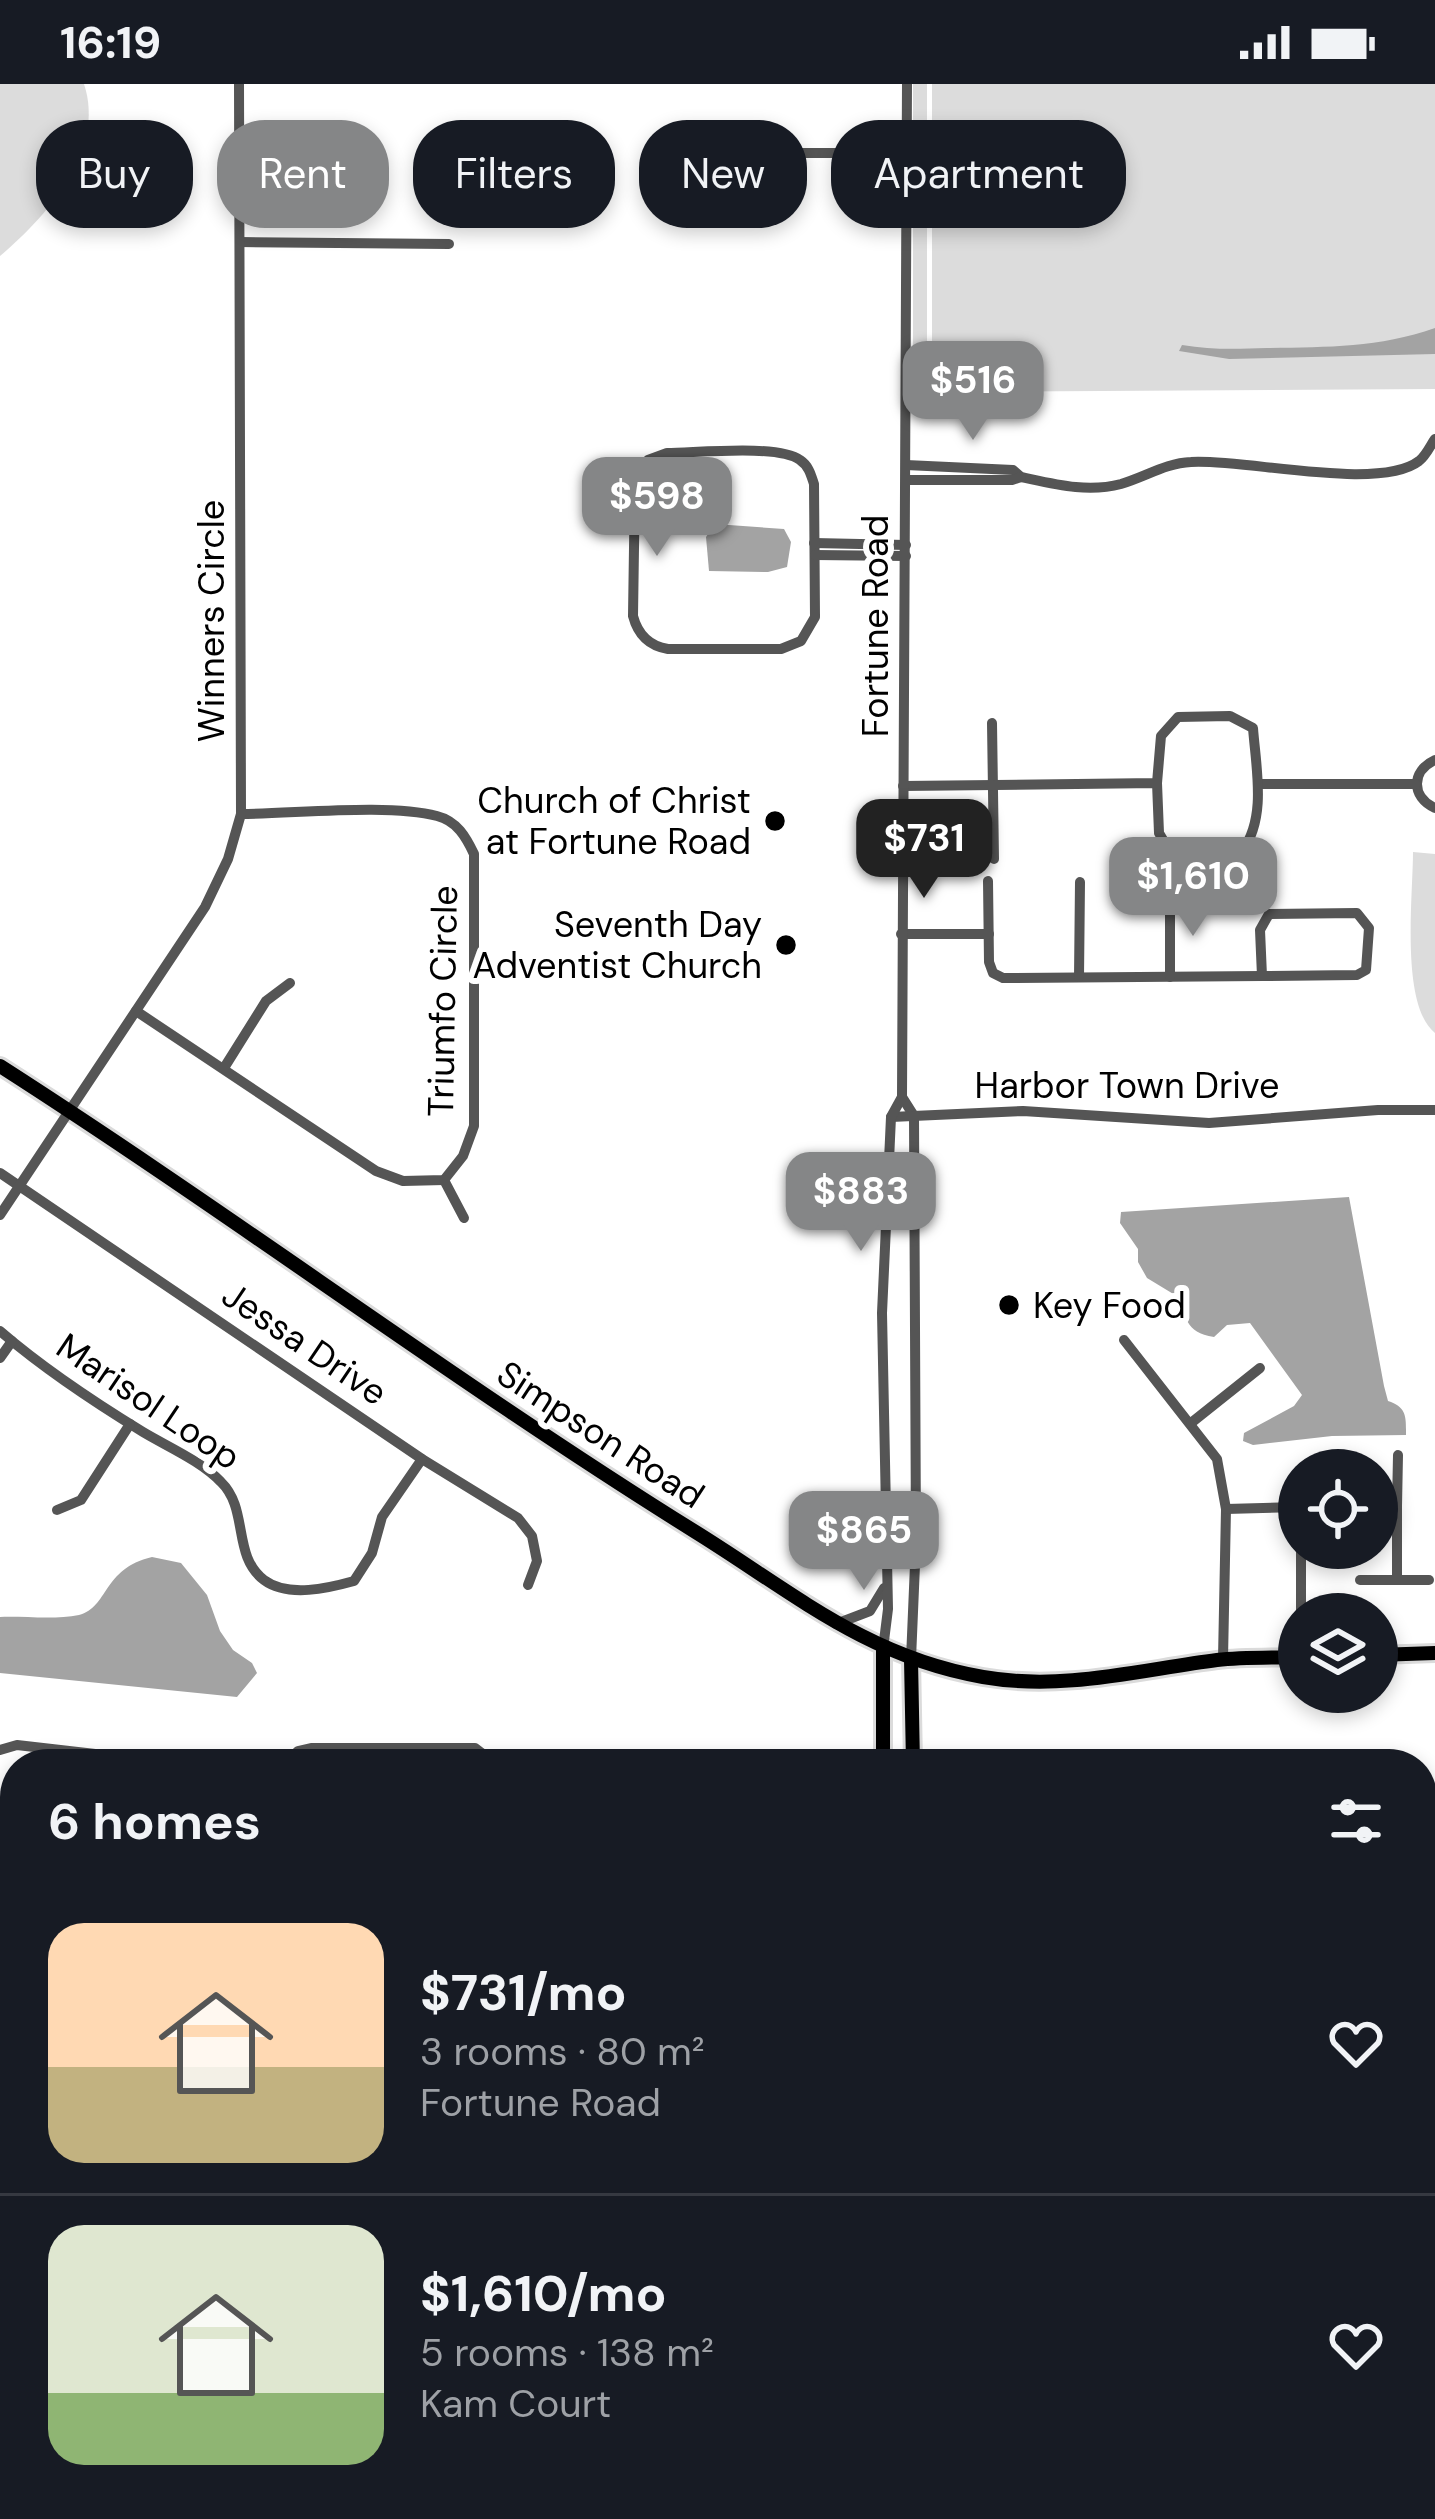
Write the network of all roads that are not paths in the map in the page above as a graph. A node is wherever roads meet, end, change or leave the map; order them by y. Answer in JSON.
{"nodes":[{"id":1,"x":239,"y":84,"type":"edge"},
{"id":2,"x":907,"y":84,"type":"edge"},
{"id":3,"x":907,"y":120,"type":"edge"},
{"id":4,"x":907,"y":228,"type":"edge"},
{"id":5,"x":240,"y":242,"type":"junction"},
{"id":6,"x":449,"y":244,"type":"dead end"},
{"id":7,"x":1435,"y":439,"type":"edge"},
{"id":8,"x":906,"y":465,"type":"junction"},
{"id":9,"x":1021,"y":477,"type":"junction"},
{"id":10,"x":906,"y":480,"type":"junction"},
{"id":11,"x":814,"y":549,"type":"junction"},
{"id":12,"x":906,"y":551,"type":"junction"},
{"id":13,"x":992,"y":723,"type":"dead end"},
{"id":14,"x":1435,"y":760,"type":"edge"},
{"id":15,"x":1157,"y":783,"type":"junction"},
{"id":16,"x":1258,"y":784,"type":"junction"},
{"id":17,"x":1416,"y":784,"type":"junction"},
{"id":18,"x":992,"y":785,"type":"junction"},
{"id":19,"x":903,"y":786,"type":"junction"},
{"id":20,"x":1435,"y":808,"type":"edge"},
{"id":21,"x":241,"y":814,"type":"junction"},
{"id":22,"x":994,"y":859,"type":"dead end"},
{"id":23,"x":988,"y":881,"type":"dead end"},
{"id":24,"x":1080,"y":882,"type":"dead end"},
{"id":25,"x":1170,"y":900,"type":"dead end"},
{"id":26,"x":901,"y":934,"type":"junction"},
{"id":27,"x":988,"y":934,"type":"junction"},
{"id":28,"x":1262,"y":976,"type":"junction"},
{"id":29,"x":1079,"y":977,"type":"junction"},
{"id":30,"x":1170,"y":977,"type":"junction"},
{"id":31,"x":290,"y":983,"type":"dead end"},
{"id":32,"x":136,"y":1011,"type":"junction"},
{"id":33,"x":0,"y":1066,"type":"edge"},
{"id":34,"x":224,"y":1067,"type":"junction"},
{"id":35,"x":902,"y":1097,"type":"junction"},
{"id":36,"x":70,"y":1111,"type":"junction"},
{"id":37,"x":1435,"y":1111,"type":"edge"},
{"id":38,"x":914,"y":1116,"type":"junction"},
{"id":39,"x":891,"y":1118,"type":"junction"},
{"id":40,"x":0,"y":1173,"type":"edge"},
{"id":41,"x":443,"y":1180,"type":"junction"},
{"id":42,"x":22,"y":1187,"type":"junction"},
{"id":43,"x":0,"y":1215,"type":"edge"},
{"id":44,"x":464,"y":1219,"type":"dead end"},
{"id":45,"x":0,"y":1331,"type":"edge"},
{"id":46,"x":1124,"y":1340,"type":"dead end"},
{"id":47,"x":12,"y":1341,"type":"junction"},
{"id":48,"x":0,"y":1358,"type":"edge"},
{"id":49,"x":1260,"y":1368,"type":"dead end"},
{"id":50,"x":1191,"y":1423,"type":"junction"},
{"id":51,"x":130,"y":1424,"type":"junction"},
{"id":52,"x":422,"y":1459,"type":"junction"},
{"id":53,"x":1278,"y":1507,"type":"edge"},
{"id":54,"x":1226,"y":1508,"type":"junction"},
{"id":55,"x":57,"y":1510,"type":"dead end"},
{"id":56,"x":1397,"y":1569,"type":"edge"},
{"id":57,"x":887,"y":1580,"type":"junction"},
{"id":58,"x":1360,"y":1580,"type":"dead end"},
{"id":59,"x":1397,"y":1580,"type":"junction"},
{"id":60,"x":1429,"y":1580,"type":"dead end"},
{"id":61,"x":528,"y":1585,"type":"dead end"},
{"id":62,"x":836,"y":1624,"type":"junction"},
{"id":63,"x":883,"y":1649,"type":"junction"},
{"id":64,"x":1435,"y":1653,"type":"edge"},
{"id":65,"x":1398,"y":1654,"type":"edge"},
{"id":66,"x":1278,"y":1658,"type":"edge"},
{"id":67,"x":910,"y":1659,"type":"junction"},
{"id":68,"x":1223,"y":1659,"type":"junction"},
{"id":69,"x":3,"y":1749,"type":"edge"},
{"id":70,"x":52,"y":1749,"type":"edge"},
{"id":71,"x":307,"y":1749,"type":"edge"},
{"id":72,"x":476,"y":1749,"type":"edge"},
{"id":73,"x":883,"y":1749,"type":"edge"},
{"id":74,"x":913,"y":1749,"type":"edge"}],
"edges":[{"from":1,"to":5,"type":"street","name":"Winners Circle"},
{"from":2,"to":3,"type":"street","name":"Fortune Road"},
{"from":4,"to":8,"type":"street","name":"Fortune Road"},
{"from":5,"to":6,"type":"street"},
{"from":5,"to":21,"type":"street","name":"Winners Circle"},
{"from":7,"to":9,"type":"street"},
{"from":8,"to":9,"type":"street"},
{"from":8,"to":10,"type":"street","name":"Fortune Road"},
{"from":9,"to":10,"type":"street"},
{"from":10,"to":12,"type":"street","name":"Fortune Road"},
{"from":11,"to":11,"type":"street"},
{"from":11,"to":12,"type":"street"},
{"from":12,"to":19,"type":"street","name":"Fortune Road"},
{"from":13,"to":18,"type":"street"},
{"from":14,"to":17,"type":"street"},
{"from":15,"to":16,"type":"street"},
{"from":15,"to":16,"type":"street"},
{"from":15,"to":18,"type":"street"},
{"from":16,"to":17,"type":"street"},
{"from":17,"to":20,"type":"street"},
{"from":18,"to":19,"type":"street"},
{"from":18,"to":22,"type":"street"},
{"from":19,"to":26,"type":"street","name":"Fortune Road"},
{"from":21,"to":32,"type":"street","name":"Winners Circle"},
{"from":21,"to":41,"type":"street","name":"Triumfo Circle"},
{"from":23,"to":27,"type":"street"},
{"from":24,"to":29,"type":"street"},
{"from":25,"to":30,"type":"street"},
{"from":26,"to":27,"type":"street"},
{"from":26,"to":35,"type":"street","name":"Fortune Road"},
{"from":27,"to":29,"type":"street"},
{"from":28,"to":28,"type":"street"},
{"from":28,"to":30,"type":"street"},
{"from":29,"to":30,"type":"street"},
{"from":31,"to":34,"type":"street"},
{"from":32,"to":34,"type":"street"},
{"from":32,"to":36,"type":"street","name":"Winners Circle"},
{"from":33,"to":36,"type":"main road","name":"Simpson Road"},
{"from":34,"to":41,"type":"street"},
{"from":35,"to":38,"type":"street"},
{"from":35,"to":39,"type":"street","name":"Fortune Road"},
{"from":36,"to":42,"type":"street"},
{"from":36,"to":62,"type":"main road","name":"Simpson Road"},
{"from":37,"to":38,"type":"street","name":"Harbor Town Drive"},
{"from":38,"to":39,"type":"street","name":"Harbor Town Drive"},
{"from":38,"to":67,"type":"street"},
{"from":39,"to":57,"type":"street","name":"Fortune Road"},
{"from":40,"to":42,"type":"street","name":"Jessa Drive"},
{"from":41,"to":44,"type":"street"},
{"from":42,"to":43,"type":"street"},
{"from":42,"to":52,"type":"street","name":"Jessa Drive"},
{"from":45,"to":47,"type":"street","name":"Marisol Loop"},
{"from":46,"to":50,"type":"street"},
{"from":47,"to":48,"type":"street"},
{"from":47,"to":51,"type":"street","name":"Marisol Loop"},
{"from":49,"to":50,"type":"street"},
{"from":50,"to":54,"type":"street"},
{"from":51,"to":52,"type":"street","name":"Marisol Loop"},
{"from":51,"to":55,"type":"street"},
{"from":52,"to":61,"type":"street","name":"Jessa Drive"},
{"from":53,"to":54,"type":"street"},
{"from":54,"to":68,"type":"street"},
{"from":56,"to":59,"type":"street"},
{"from":57,"to":62,"type":"street"},
{"from":57,"to":63,"type":"street","name":"Fortune Road"},
{"from":58,"to":59,"type":"street"},
{"from":59,"to":60,"type":"street"},
{"from":62,"to":63,"type":"main road","name":"Simpson Road"},
{"from":63,"to":67,"type":"main road","name":"Simpson Road"},
{"from":63,"to":73,"type":"main road","name":"Fortune Road"},
{"from":64,"to":65,"type":"main road"},
{"from":66,"to":68,"type":"main road","name":"Simpson Road"},
{"from":67,"to":68,"type":"main road","name":"Simpson Road"},
{"from":67,"to":74,"type":"main road"},
{"from":69,"to":70,"type":"street"},
{"from":71,"to":72,"type":"street"}]}
